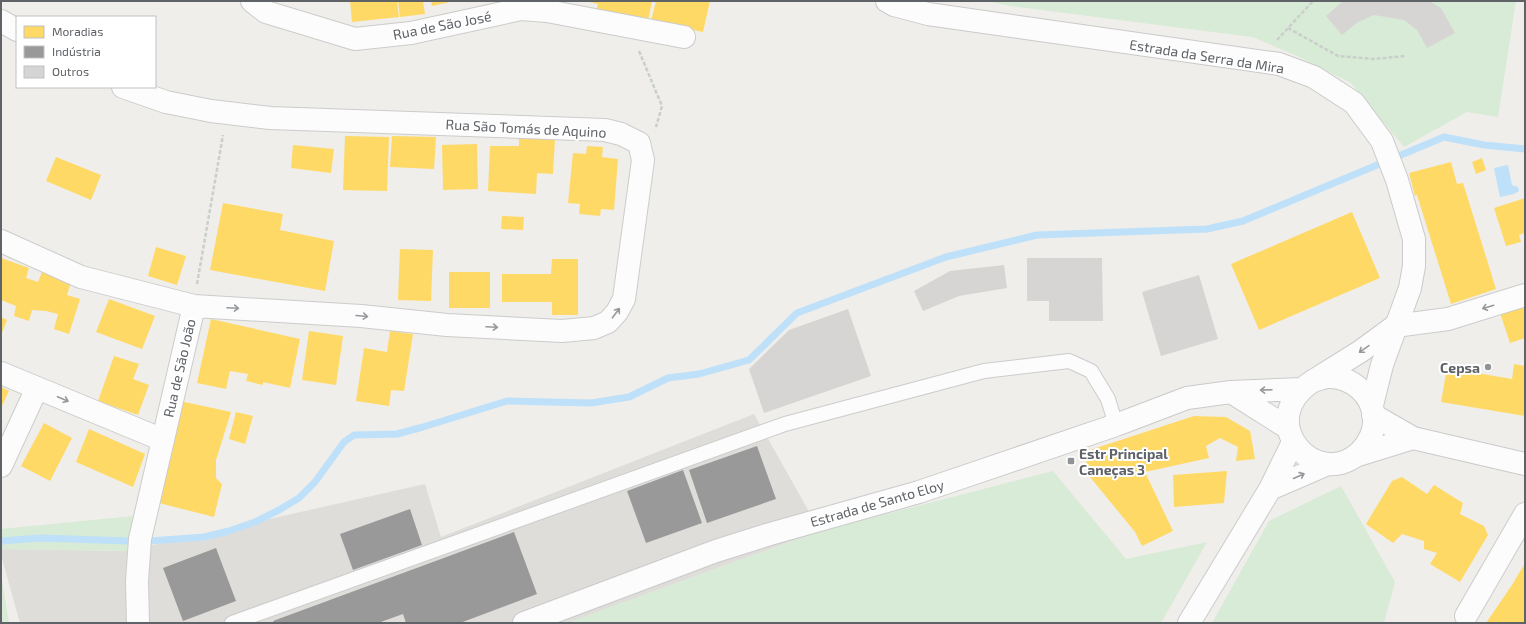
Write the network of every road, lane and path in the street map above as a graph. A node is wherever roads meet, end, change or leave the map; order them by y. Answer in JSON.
{"nodes":[{"id":1,"x":252,"y":1,"type":"edge"},
{"id":2,"x":887,"y":1,"type":"edge"},
{"id":3,"x":1313,"y":1,"type":"edge"},
{"id":4,"x":1,"y":21,"type":"edge"},
{"id":5,"x":629,"y":26,"type":"junction"},
{"id":6,"x":1288,"y":28,"type":"junction"},
{"id":7,"x":16,"y":29,"type":"edge"},
{"id":8,"x":684,"y":37,"type":"dead end"},
{"id":9,"x":1405,"y":56,"type":"dead end"},
{"id":10,"x":1257,"y":62,"type":"junction"},
{"id":11,"x":126,"y":88,"type":"edge"},
{"id":12,"x":227,"y":113,"type":"junction"},
{"id":13,"x":639,"y":143,"type":"junction"},
{"id":14,"x":1,"y":241,"type":"edge"},
{"id":15,"x":1525,"y":295,"type":"edge"},
{"id":16,"x":194,"y":306,"type":"junction"},
{"id":17,"x":1395,"y":326,"type":"junction"},
{"id":18,"x":1,"y":373,"type":"edge"},
{"id":19,"x":1307,"y":385,"type":"junction"},
{"id":20,"x":37,"y":388,"type":"junction"},
{"id":21,"x":1232,"y":392,"type":"junction"},
{"id":22,"x":1372,"y":410,"type":"junction"},
{"id":23,"x":1116,"y":424,"type":"junction"},
{"id":24,"x":1290,"y":435,"type":"junction"},
{"id":25,"x":1413,"y":438,"type":"junction"},
{"id":26,"x":163,"y":440,"type":"junction"},
{"id":27,"x":1355,"y":456,"type":"junction"},
{"id":28,"x":1328,"y":464,"type":"junction"},
{"id":29,"x":1525,"y":464,"type":"edge"},
{"id":30,"x":1,"y":466,"type":"edge"},
{"id":31,"x":1270,"y":489,"type":"junction"},
{"id":32,"x":1525,"y":514,"type":"edge"},
{"id":33,"x":1466,"y":616,"type":"dead end"},
{"id":34,"x":138,"y":623,"type":"edge"},
{"id":35,"x":232,"y":623,"type":"edge"},
{"id":36,"x":524,"y":623,"type":"edge"},
{"id":37,"x":1190,"y":623,"type":"edge"}],
"edges":[{"from":1,"to":5,"type":"street","name":"Rua de São José"},
{"from":2,"to":10,"type":"street","name":"Estrada da Serra da Mira"},
{"from":3,"to":6,"type":"path"},
{"from":4,"to":7,"type":"street"},
{"from":5,"to":8,"type":"street","name":"Rua de São José"},
{"from":5,"to":13,"type":"path"},
{"from":6,"to":9,"type":"path"},
{"from":6,"to":10,"type":"path"},
{"from":10,"to":17,"type":"street","name":"Estrada da Serra da Mira"},
{"from":11,"to":12,"type":"street","name":"Rua São Tomás de Aquino"},
{"from":12,"to":13,"type":"street","name":"Rua São Tomás de Aquino"},
{"from":12,"to":16,"type":"path","name":"Rua de São João"},
{"from":16,"to":13,"type":"street","one_way":true},
{"from":14,"to":16,"type":"street"},
{"from":15,"to":17,"type":"street","one_way":true},
{"from":16,"to":26,"type":"street","name":"Rua de São João"},
{"from":17,"to":19,"type":"street","one_way":true},
{"from":17,"to":22,"type":"street","name":"Estrada da Serra da Mira"},
{"from":18,"to":20,"type":"street"},
{"from":19,"to":21,"type":"street","name":"Estrada de Santo Eloy","one_way":true},
{"from":19,"to":22,"type":"street"},
{"from":19,"to":24,"type":"street"},
{"from":20,"to":26,"type":"street","one_way":true},
{"from":20,"to":30,"type":"street"},
{"from":21,"to":23,"type":"street","name":"Estrada de Santo Eloy"},
{"from":21,"to":24,"type":"street"},
{"from":22,"to":25,"type":"street"},
{"from":22,"to":27,"type":"street"},
{"from":23,"to":35,"type":"lane"},
{"from":23,"to":36,"type":"street","name":"Estrada de Santo Eloy"},
{"from":24,"to":28,"type":"street"},
{"from":24,"to":31,"type":"street"},
{"from":25,"to":27,"type":"street"},
{"from":25,"to":29,"type":"street"},
{"from":26,"to":34,"type":"street","name":"Rua de São João"},
{"from":27,"to":28,"type":"street"},
{"from":31,"to":28,"type":"street","one_way":true},
{"from":31,"to":37,"type":"street"},
{"from":32,"to":33,"type":"street"}]}
